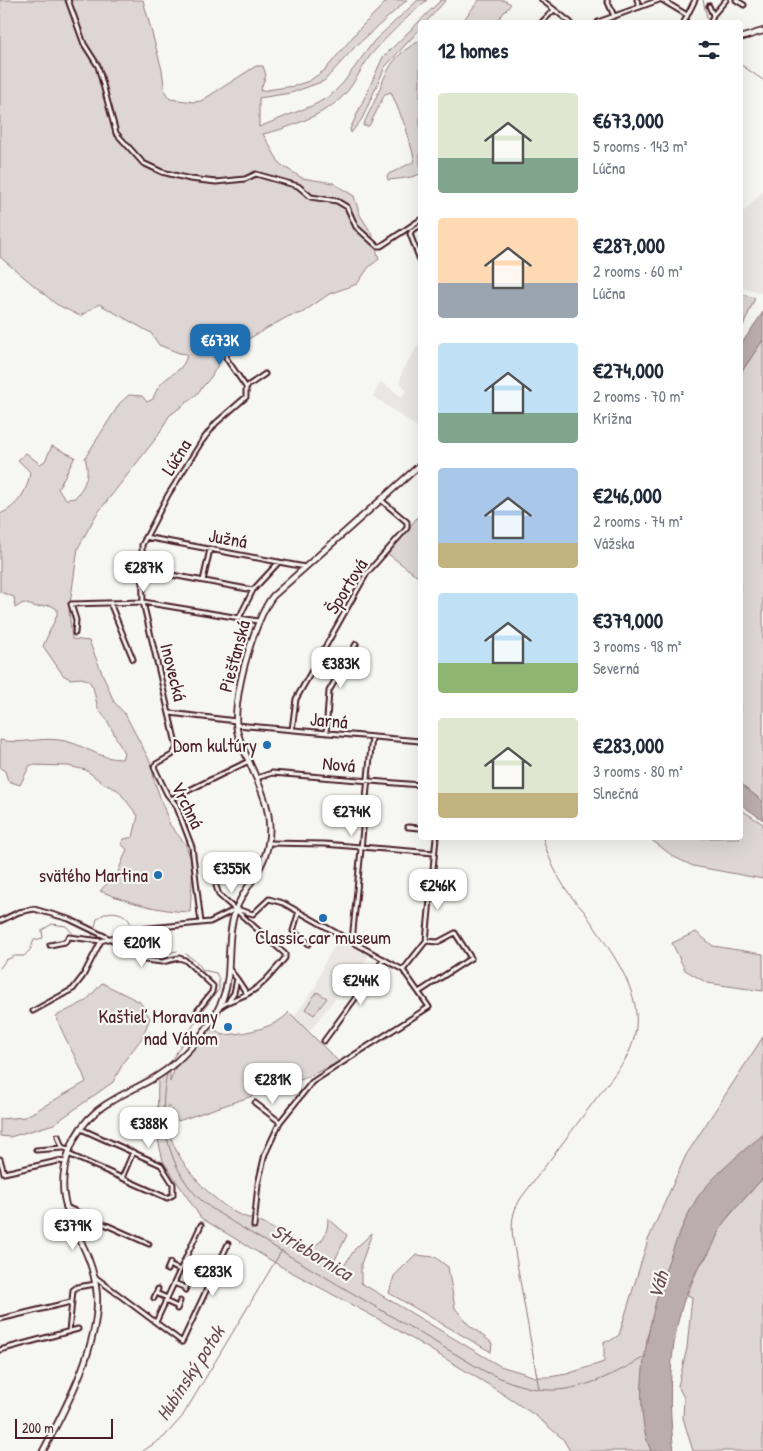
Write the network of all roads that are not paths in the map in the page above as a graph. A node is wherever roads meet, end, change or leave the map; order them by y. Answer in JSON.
{"nodes":[{"id":1,"x":68,"y":0,"type":"edge"},
{"id":2,"x":542,"y":0,"type":"edge"},
{"id":3,"x":607,"y":0,"type":"edge"},
{"id":4,"x":637,"y":0,"type":"edge"},
{"id":5,"x":661,"y":0,"type":"edge"},
{"id":6,"x":695,"y":0,"type":"edge"},
{"id":7,"x":726,"y":0,"type":"edge"},
{"id":8,"x":736,"y":0,"type":"edge"},
{"id":9,"x":744,"y":5,"type":"dead end"},
{"id":10,"x":710,"y":6,"type":"dead end"},
{"id":11,"x":640,"y":7,"type":"junction"},
{"id":12,"x":554,"y":10,"type":"junction"},
{"id":13,"x":687,"y":15,"type":"junction"},
{"id":14,"x":713,"y":15,"type":"junction"},
{"id":15,"x":614,"y":16,"type":"junction"},
{"id":16,"x":544,"y":20,"type":"edge"},
{"id":17,"x":567,"y":20,"type":"edge"},
{"id":18,"x":603,"y":20,"type":"edge"},
{"id":19,"x":685,"y":20,"type":"edge"},
{"id":20,"x":712,"y":20,"type":"edge"},
{"id":21,"x":763,"y":31,"type":"edge"},
{"id":22,"x":743,"y":37,"type":"edge"},
{"id":23,"x":418,"y":221,"type":"edge"},
{"id":24,"x":418,"y":227,"type":"edge"},
{"id":25,"x":418,"y":255,"type":"edge"},
{"id":26,"x":233,"y":348,"type":"dead end"},
{"id":27,"x":264,"y":374,"type":"dead end"},
{"id":28,"x":246,"y":387,"type":"junction"},
{"id":29,"x":418,"y":467,"type":"edge"},
{"id":30,"x":381,"y":500,"type":"junction"},
{"id":31,"x":146,"y":537,"type":"junction"},
{"id":32,"x":210,"y":549,"type":"junction"},
{"id":33,"x":280,"y":561,"type":"junction"},
{"id":34,"x":305,"y":567,"type":"junction"},
{"id":35,"x":172,"y":575,"type":"dead end"},
{"id":36,"x":203,"y":580,"type":"junction"},
{"id":37,"x":253,"y":590,"type":"junction"},
{"id":38,"x":143,"y":602,"type":"junction"},
{"id":39,"x":110,"y":603,"type":"junction"},
{"id":40,"x":239,"y":618,"type":"junction"},
{"id":41,"x":258,"y":621,"type":"junction"},
{"id":42,"x":75,"y":633,"type":"dead end"},
{"id":43,"x":356,"y":644,"type":"dead end"},
{"id":44,"x":133,"y":659,"type":"dead end"},
{"id":45,"x":170,"y":713,"type":"junction"},
{"id":46,"x":236,"y":723,"type":"junction"},
{"id":47,"x":292,"y":730,"type":"junction"},
{"id":48,"x":326,"y":733,"type":"junction"},
{"id":49,"x":372,"y":737,"type":"junction"},
{"id":50,"x":418,"y":741,"type":"edge"},
{"id":51,"x":249,"y":761,"type":"junction"},
{"id":52,"x":257,"y":778,"type":"junction"},
{"id":53,"x":368,"y":780,"type":"junction"},
{"id":54,"x":418,"y":785,"type":"edge"},
{"id":55,"x":171,"y":799,"type":"junction"},
{"id":56,"x":336,"y":805,"type":"dead end"},
{"id":57,"x":365,"y":808,"type":"junction"},
{"id":58,"x":408,"y":827,"type":"dead end"},
{"id":59,"x":418,"y":828,"type":"edge"},
{"id":60,"x":436,"y":840,"type":"edge"},
{"id":61,"x":269,"y":843,"type":"junction"},
{"id":62,"x":361,"y":847,"type":"junction"},
{"id":63,"x":434,"y":853,"type":"junction"},
{"id":64,"x":216,"y":886,"type":"dead end"},
{"id":65,"x":236,"y":909,"type":"junction"},
{"id":66,"x":298,"y":911,"type":"junction"},
{"id":67,"x":0,"y":921,"type":"edge"},
{"id":68,"x":201,"y":923,"type":"junction"},
{"id":69,"x":107,"y":938,"type":"junction"},
{"id":70,"x":101,"y":941,"type":"junction"},
{"id":71,"x":352,"y":941,"type":"junction"},
{"id":72,"x":426,"y":941,"type":"junction"},
{"id":73,"x":309,"y":944,"type":"dead end"},
{"id":74,"x":50,"y":945,"type":"dead end"},
{"id":75,"x":384,"y":959,"type":"junction"},
{"id":76,"x":228,"y":969,"type":"junction"},
{"id":77,"x":403,"y":970,"type":"junction"},
{"id":78,"x":237,"y":979,"type":"junction"},
{"id":79,"x":419,"y":992,"type":"junction"},
{"id":80,"x":247,"y":994,"type":"junction"},
{"id":81,"x":229,"y":1000,"type":"junction"},
{"id":82,"x":219,"y":1009,"type":"junction"},
{"id":83,"x":33,"y":1011,"type":"dead end"},
{"id":84,"x":194,"y":1015,"type":"dead end"},
{"id":85,"x":324,"y":1042,"type":"dead end"},
{"id":86,"x":255,"y":1103,"type":"dead end"},
{"id":87,"x":280,"y":1122,"type":"junction"},
{"id":88,"x":80,"y":1128,"type":"junction"},
{"id":89,"x":58,"y":1136,"type":"dead end"},
{"id":90,"x":63,"y":1148,"type":"junction"},
{"id":91,"x":36,"y":1150,"type":"dead end"},
{"id":92,"x":69,"y":1152,"type":"junction"},
{"id":93,"x":133,"y":1152,"type":"junction"},
{"id":94,"x":0,"y":1159,"type":"edge"},
{"id":95,"x":66,"y":1162,"type":"junction"},
{"id":96,"x":122,"y":1178,"type":"junction"},
{"id":97,"x":66,"y":1207,"type":"junction"},
{"id":98,"x":201,"y":1225,"type":"dead end"},
{"id":99,"x":254,"y":1226,"type":"dead end"},
{"id":100,"x":149,"y":1244,"type":"dead end"},
{"id":101,"x":228,"y":1244,"type":"dead end"},
{"id":102,"x":167,"y":1270,"type":"dead end"},
{"id":103,"x":180,"y":1270,"type":"junction"},
{"id":104,"x":94,"y":1277,"type":"junction"},
{"id":105,"x":189,"y":1281,"type":"dead end"},
{"id":106,"x":174,"y":1283,"type":"junction"},
{"id":107,"x":96,"y":1284,"type":"junction"},
{"id":108,"x":154,"y":1298,"type":"dead end"},
{"id":109,"x":166,"y":1299,"type":"junction"},
{"id":110,"x":180,"y":1301,"type":"dead end"},
{"id":111,"x":71,"y":1302,"type":"junction"},
{"id":112,"x":0,"y":1319,"type":"edge"},
{"id":113,"x":156,"y":1322,"type":"junction"},
{"id":114,"x":78,"y":1329,"type":"dead end"},
{"id":115,"x":69,"y":1332,"type":"junction"},
{"id":116,"x":0,"y":1350,"type":"edge"},
{"id":117,"x":43,"y":1451,"type":"edge"}],
"edges":[{"from":1,"to":23,"type":"street"},
{"from":2,"to":12,"type":"street"},
{"from":3,"to":15,"type":"street"},
{"from":4,"to":11,"type":"street"},
{"from":5,"to":11,"type":"street"},
{"from":5,"to":13,"type":"street"},
{"from":6,"to":13,"type":"street"},
{"from":7,"to":14,"type":"street"},
{"from":8,"to":9,"type":"street"},
{"from":10,"to":14,"type":"street"},
{"from":11,"to":15,"type":"street"},
{"from":12,"to":16,"type":"street"},
{"from":12,"to":17,"type":"street"},
{"from":13,"to":19,"type":"street"},
{"from":14,"to":20,"type":"street"},
{"from":15,"to":18,"type":"street"},
{"from":21,"to":22,"type":"main road"},
{"from":24,"to":25,"type":"street"},
{"from":26,"to":28,"type":"street"},
{"from":27,"to":28,"type":"street"},
{"from":28,"to":31,"type":"street","name":"Lúčna"},
{"from":29,"to":30,"type":"main road","name":"Piešťanská"},
{"from":30,"to":34,"type":"main road","name":"Piešťanská"},
{"from":30,"to":47,"type":"street","name":"Športová"},
{"from":31,"to":32,"type":"street","name":"Južná"},
{"from":31,"to":38,"type":"street","name":"Lúčna"},
{"from":32,"to":33,"type":"street","name":"Južná"},
{"from":32,"to":36,"type":"street"},
{"from":33,"to":34,"type":"street","name":"Južná"},
{"from":33,"to":37,"type":"street"},
{"from":34,"to":41,"type":"main road","name":"Piešťanská"},
{"from":35,"to":36,"type":"street"},
{"from":36,"to":37,"type":"street"},
{"from":37,"to":40,"type":"street"},
{"from":38,"to":39,"type":"street"},
{"from":38,"to":40,"type":"street"},
{"from":38,"to":45,"type":"street","name":"Inovecká"},
{"from":39,"to":42,"type":"street"},
{"from":39,"to":44,"type":"street"},
{"from":40,"to":41,"type":"street"},
{"from":41,"to":46,"type":"main road","name":"Piešťanská"},
{"from":43,"to":48,"type":"street"},
{"from":45,"to":46,"type":"street","name":"Inovecká"},
{"from":45,"to":55,"type":"street","name":"Vrchná"},
{"from":46,"to":47,"type":"street","name":"Jarná"},
{"from":46,"to":51,"type":"main road","name":"Piešťanská"},
{"from":47,"to":48,"type":"street","name":"Jarná"},
{"from":48,"to":49,"type":"street","name":"Jarná"},
{"from":49,"to":50,"type":"street","name":"Jarná"},
{"from":49,"to":53,"type":"street"},
{"from":51,"to":52,"type":"main road","name":"Piešťanská"},
{"from":51,"to":55,"type":"street"},
{"from":52,"to":53,"type":"street","name":"Nová"},
{"from":52,"to":61,"type":"main road","name":"Piešťanská"},
{"from":53,"to":54,"type":"street","name":"Nová"},
{"from":53,"to":57,"type":"street"},
{"from":55,"to":68,"type":"street","name":"Vrchná"},
{"from":56,"to":57,"type":"street"},
{"from":57,"to":62,"type":"street"},
{"from":58,"to":59,"type":"street"},
{"from":60,"to":63,"type":"street"},
{"from":61,"to":62,"type":"street"},
{"from":61,"to":65,"type":"main road","name":"Piešťanská"},
{"from":62,"to":63,"type":"street"},
{"from":62,"to":71,"type":"street"},
{"from":63,"to":72,"type":"street"},
{"from":64,"to":65,"type":"street"},
{"from":65,"to":66,"type":"street"},
{"from":65,"to":68,"type":"street"},
{"from":65,"to":76,"type":"main road","name":"Piešťanská"},
{"from":65,"to":80,"type":"street"},
{"from":66,"to":71,"type":"street"},
{"from":66,"to":73,"type":"street"},
{"from":67,"to":69,"type":"street"},
{"from":68,"to":69,"type":"street"},
{"from":69,"to":70,"type":"street"},
{"from":69,"to":84,"type":"street"},
{"from":70,"to":74,"type":"street"},
{"from":70,"to":83,"type":"street"},
{"from":71,"to":75,"type":"street"},
{"from":72,"to":77,"type":"street"},
{"from":72,"to":79,"type":"street"},
{"from":75,"to":77,"type":"street"},
{"from":75,"to":85,"type":"street"},
{"from":76,"to":78,"type":"street"},
{"from":76,"to":82,"type":"main road","name":"Piešťanská"},
{"from":77,"to":79,"type":"street"},
{"from":78,"to":80,"type":"street"},
{"from":78,"to":81,"type":"street"},
{"from":79,"to":87,"type":"street"},
{"from":80,"to":81,"type":"street"},
{"from":81,"to":82,"type":"street"},
{"from":82,"to":88,"type":"main road"},
{"from":86,"to":87,"type":"street"},
{"from":87,"to":99,"type":"street"},
{"from":88,"to":92,"type":"main road"},
{"from":88,"to":93,"type":"street"},
{"from":89,"to":90,"type":"street"},
{"from":90,"to":91,"type":"street"},
{"from":90,"to":92,"type":"street"},
{"from":92,"to":95,"type":"main road"},
{"from":92,"to":96,"type":"street"},
{"from":93,"to":96,"type":"street"},
{"from":93,"to":96,"type":"street"},
{"from":94,"to":95,"type":"street"},
{"from":95,"to":97,"type":"main road"},
{"from":97,"to":100,"type":"street"},
{"from":97,"to":104,"type":"main road"},
{"from":98,"to":103,"type":"street"},
{"from":101,"to":113,"type":"street"},
{"from":102,"to":103,"type":"street"},
{"from":103,"to":106,"type":"street"},
{"from":104,"to":107,"type":"main road"},
{"from":104,"to":113,"type":"street"},
{"from":105,"to":106,"type":"street"},
{"from":106,"to":109,"type":"street"},
{"from":107,"to":111,"type":"street"},
{"from":107,"to":117,"type":"main road"},
{"from":108,"to":109,"type":"street"},
{"from":109,"to":110,"type":"street"},
{"from":109,"to":113,"type":"street"},
{"from":111,"to":112,"type":"street"},
{"from":111,"to":115,"type":"street"},
{"from":114,"to":115,"type":"street"},
{"from":115,"to":116,"type":"street"}]}
